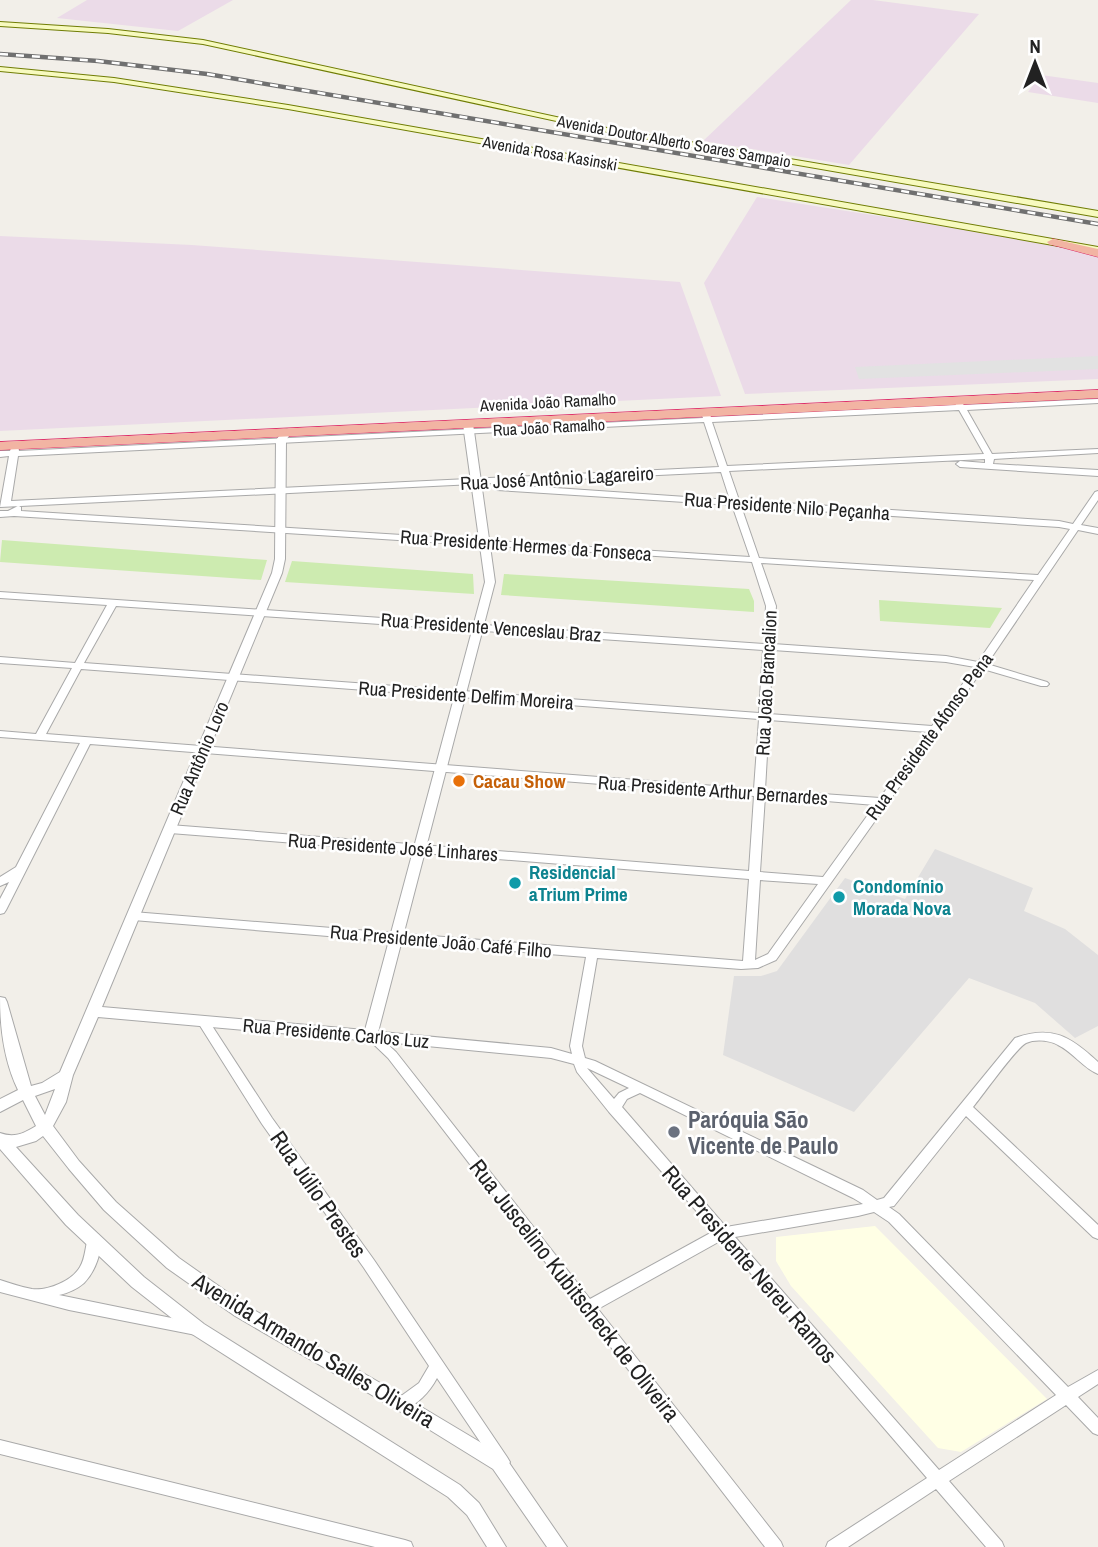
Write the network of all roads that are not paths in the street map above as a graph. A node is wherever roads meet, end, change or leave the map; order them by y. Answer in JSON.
{"nodes":[{"id":1,"x":2,"y":23,"type":"edge"},
{"id":2,"x":160,"y":37,"type":"junction"},
{"id":3,"x":189,"y":38,"type":"junction"},
{"id":4,"x":199,"y":42,"type":"junction"},
{"id":5,"x":253,"y":51,"type":"junction"},
{"id":6,"x":0,"y":69,"type":"edge"},
{"id":7,"x":1098,"y":214,"type":"edge"},
{"id":8,"x":1053,"y":242,"type":"joint"},
{"id":9,"x":1098,"y":251,"type":"edge"},
{"id":10,"x":1098,"y":384,"type":"edge"},
{"id":11,"x":1098,"y":394,"type":"edge"},
{"id":12,"x":1098,"y":401,"type":"edge"},
{"id":13,"x":960,"y":404,"type":"junction"},
{"id":14,"x":706,"y":416,"type":"junction"},
{"id":15,"x":399,"y":417,"type":"junction"},
{"id":16,"x":465,"y":423,"type":"junction"},
{"id":17,"x":0,"y":436,"type":"edge"},
{"id":18,"x":284,"y":436,"type":"junction"},
{"id":19,"x":0,"y":446,"type":"edge"},
{"id":20,"x":15,"y":449,"type":"junction"},
{"id":21,"x":1098,"y":451,"type":"edge"},
{"id":22,"x":0,"y":454,"type":"edge"},
{"id":23,"x":989,"y":462,"type":"junction"},
{"id":24,"x":724,"y":470,"type":"junction"},
{"id":25,"x":1098,"y":474,"type":"edge"},
{"id":26,"x":477,"y":482,"type":"junction"},
{"id":27,"x":527,"y":485,"type":"junction"},
{"id":28,"x":281,"y":491,"type":"junction"},
{"id":29,"x":1098,"y":494,"type":"edge"},
{"id":30,"x":735,"y":503,"type":"junction"},
{"id":31,"x":9,"y":506,"type":"edge"},
{"id":32,"x":1,"y":517,"type":"edge"},
{"id":33,"x":1075,"y":526,"type":"junction"},
{"id":34,"x":281,"y":529,"type":"junction"},
{"id":35,"x":1098,"y":531,"type":"edge"},
{"id":36,"x":484,"y":542,"type":"junction"},
{"id":37,"x":754,"y":559,"type":"junction"},
{"id":38,"x":1039,"y":578,"type":"junction"},
{"id":39,"x":0,"y":595,"type":"edge"},
{"id":40,"x":113,"y":602,"type":"junction"},
{"id":41,"x":261,"y":612,"type":"junction"},
{"id":42,"x":479,"y":627,"type":"junction"},
{"id":43,"x":769,"y":646,"type":"junction"},
{"id":44,"x":0,"y":660,"type":"edge"},
{"id":45,"x":981,"y":664,"type":"junction"},
{"id":46,"x":79,"y":666,"type":"junction"},
{"id":47,"x":233,"y":677,"type":"junction"},
{"id":48,"x":1044,"y":684,"type":"dead end"},
{"id":49,"x":461,"y":694,"type":"junction"},
{"id":50,"x":764,"y":717,"type":"junction"},
{"id":51,"x":932,"y":729,"type":"junction"},
{"id":52,"x":0,"y":734,"type":"edge"},
{"id":53,"x":39,"y":737,"type":"junction"},
{"id":54,"x":86,"y":741,"type":"junction"},
{"id":55,"x":203,"y":750,"type":"junction"},
{"id":56,"x":441,"y":769,"type":"junction"},
{"id":57,"x":760,"y":794,"type":"junction"},
{"id":58,"x":881,"y":802,"type":"junction"},
{"id":59,"x":170,"y":829,"type":"junction"},
{"id":60,"x":421,"y":849,"type":"junction"},
{"id":61,"x":21,"y":868,"type":"junction"},
{"id":62,"x":754,"y":875,"type":"junction"},
{"id":63,"x":826,"y":881,"type":"junction"},
{"id":64,"x":0,"y":882,"type":"edge"},
{"id":65,"x":0,"y":910,"type":"edge"},
{"id":66,"x":133,"y":916,"type":"junction"},
{"id":67,"x":397,"y":937,"type":"junction"},
{"id":68,"x":592,"y":954,"type":"junction"},
{"id":69,"x":749,"y":965,"type":"junction"},
{"id":70,"x":0,"y":1002,"type":"edge"},
{"id":71,"x":93,"y":1011,"type":"junction"},
{"id":72,"x":202,"y":1021,"type":"junction"},
{"id":73,"x":371,"y":1037,"type":"junction"},
{"id":74,"x":578,"y":1060,"type":"junction"},
{"id":75,"x":1098,"y":1069,"type":"edge"},
{"id":76,"x":66,"y":1074,"type":"junction"},
{"id":77,"x":640,"y":1088,"type":"junction"},
{"id":78,"x":26,"y":1093,"type":"junction"},
{"id":79,"x":0,"y":1106,"type":"edge"},
{"id":80,"x":614,"y":1108,"type":"junction"},
{"id":81,"x":966,"y":1108,"type":"junction"},
{"id":82,"x":46,"y":1129,"type":"junction"},
{"id":83,"x":1,"y":1141,"type":"edge"},
{"id":84,"x":879,"y":1206,"type":"junction"},
{"id":85,"x":723,"y":1233,"type":"junction"},
{"id":86,"x":1098,"y":1233,"type":"edge"},
{"id":87,"x":94,"y":1240,"type":"junction"},
{"id":88,"x":0,"y":1286,"type":"edge"},
{"id":89,"x":36,"y":1294,"type":"junction"},
{"id":90,"x":588,"y":1307,"type":"junction"},
{"id":91,"x":198,"y":1329,"type":"junction"},
{"id":92,"x":436,"y":1367,"type":"junction"},
{"id":93,"x":1098,"y":1376,"type":"edge"},
{"id":94,"x":1068,"y":1396,"type":"junction"},
{"id":95,"x":402,"y":1404,"type":"junction"},
{"id":96,"x":1098,"y":1428,"type":"edge"},
{"id":97,"x":0,"y":1447,"type":"edge"},
{"id":98,"x":506,"y":1471,"type":"junction"},
{"id":99,"x":939,"y":1479,"type":"junction"},
{"id":100,"x":553,"y":1545,"type":"edge"},
{"id":101,"x":405,"y":1547,"type":"edge"},
{"id":102,"x":497,"y":1547,"type":"edge"},
{"id":103,"x":775,"y":1547,"type":"edge"},
{"id":104,"x":834,"y":1547,"type":"edge"},
{"id":105,"x":996,"y":1547,"type":"edge"}],
"edges":[{"from":1,"to":2,"type":"main road","name":"Avenida Doutor Alberto Soares Sampaio"},
{"from":1,"to":3,"type":"main road","name":"Avenida Doutor Alberto Soares Sampaio"},
{"from":2,"to":3,"type":"main road"},
{"from":2,"to":4,"type":"main road","name":"Avenida Doutor Alberto Soares Sampaio"},
{"from":3,"to":4,"type":"main road"},
{"from":3,"to":5,"type":"main road","name":"Avenida Doutor Alberto Soares Sampaio"},
{"from":4,"to":5,"type":"main road","name":"Avenida Doutor Alberto Soares Sampaio"},
{"from":5,"to":7,"type":"main road","name":"Avenida Doutor Alberto Soares Sampaio"},
{"from":6,"to":8,"type":"main road","name":"Avenida Rosa Kasinski"},
{"from":8,"to":9,"type":"highway"},
{"from":10,"to":16,"type":"highway","name":"Avenida João Ramalho"},
{"from":11,"to":13,"type":"highway","name":"Avenida João Ramalho"},
{"from":12,"to":13,"type":"street"},
{"from":13,"to":14,"type":"highway","name":"Avenida João Ramalho"},
{"from":13,"to":23,"type":"street"},
{"from":14,"to":16,"type":"highway","name":"Avenida João Ramalho"},
{"from":14,"to":24,"type":"street","name":"Rua João Brancalion"},
{"from":15,"to":16,"type":"highway","name":"Avenida João Ramalho"},
{"from":15,"to":17,"type":"highway","name":"Avenida João Ramalho"},
{"from":15,"to":18,"type":"highway"},
{"from":16,"to":18,"type":"highway","name":"Avenida João Ramalho"},
{"from":16,"to":26,"type":"street"},
{"from":18,"to":20,"type":"highway","name":"Avenida João Ramalho"},
{"from":18,"to":28,"type":"street","name":"Rua Antônio Loro"},
{"from":19,"to":20,"type":"highway","name":"Avenida João Ramalho"},
{"from":20,"to":22,"type":"street"},
{"from":20,"to":31,"type":"street"},
{"from":21,"to":23,"type":"street"},
{"from":23,"to":24,"type":"street","name":"Rua José Antônio Lagareiro"},
{"from":23,"to":25,"type":"street"},
{"from":24,"to":27,"type":"street","name":"Rua José Antônio Lagareiro"},
{"from":24,"to":30,"type":"street","name":"Rua João Brancalion"},
{"from":26,"to":27,"type":"street","name":"Rua Presidente Nilo Peçanha"},
{"from":26,"to":28,"type":"street","name":"Rua José Antônio Lagareiro"},
{"from":26,"to":36,"type":"street"},
{"from":27,"to":30,"type":"street","name":"Rua Presidente Nilo Peçanha"},
{"from":28,"to":31,"type":"street","name":"Rua José Antônio Lagareiro"},
{"from":28,"to":34,"type":"street","name":"Rua Antônio Loro"},
{"from":29,"to":33,"type":"street","name":"Rua Presidente Afonso Pena"},
{"from":30,"to":33,"type":"street","name":"Rua Presidente Nilo Peçanha"},
{"from":30,"to":37,"type":"street","name":"Rua João Brancalion"},
{"from":31,"to":32,"type":"street"},
{"from":31,"to":34,"type":"street","name":"Rua Presidente Hermes da Fonseca"},
{"from":33,"to":35,"type":"street","name":"Rua Presidente Nilo Peçanha"},
{"from":33,"to":38,"type":"street","name":"Rua Presidente Afonso Pena"},
{"from":34,"to":36,"type":"street","name":"Rua Presidente Hermes da Fonseca"},
{"from":34,"to":41,"type":"street","name":"Rua Antônio Loro"},
{"from":36,"to":37,"type":"street","name":"Rua Presidente Hermes da Fonseca"},
{"from":36,"to":42,"type":"street"},
{"from":37,"to":38,"type":"street","name":"Rua Presidente Hermes da Fonseca"},
{"from":37,"to":43,"type":"street","name":"Rua João Brancalion"},
{"from":38,"to":45,"type":"street","name":"Rua Presidente Afonso Pena"},
{"from":39,"to":40,"type":"street","name":"Rua Presidente Venceslau Braz"},
{"from":40,"to":41,"type":"street","name":"Rua Presidente Venceslau Braz"},
{"from":40,"to":46,"type":"street"},
{"from":41,"to":42,"type":"street","name":"Rua Presidente Venceslau Braz"},
{"from":41,"to":47,"type":"street","name":"Rua Antônio Loro"},
{"from":42,"to":43,"type":"street","name":"Rua Presidente Venceslau Braz"},
{"from":42,"to":49,"type":"street"},
{"from":43,"to":45,"type":"street","name":"Rua Presidente Venceslau Braz"},
{"from":43,"to":50,"type":"street","name":"Rua João Brancalion"},
{"from":44,"to":46,"type":"street","name":"Rua Presidente Delfim Moreira"},
{"from":45,"to":48,"type":"street","name":"Rua Presidente Venceslau Braz"},
{"from":45,"to":51,"type":"street","name":"Rua Presidente Afonso Pena"},
{"from":46,"to":47,"type":"street","name":"Rua Presidente Delfim Moreira"},
{"from":46,"to":53,"type":"street"},
{"from":47,"to":49,"type":"street","name":"Rua Presidente Delfim Moreira"},
{"from":47,"to":55,"type":"street","name":"Rua Antônio Loro"},
{"from":49,"to":50,"type":"street","name":"Rua Presidente Delfim Moreira"},
{"from":49,"to":56,"type":"street"},
{"from":50,"to":51,"type":"street","name":"Rua Presidente Delfim Moreira"},
{"from":50,"to":57,"type":"street","name":"Rua João Brancalion"},
{"from":51,"to":58,"type":"street","name":"Rua Presidente Afonso Pena"},
{"from":52,"to":53,"type":"street","name":"Rua Presidente Arthur Bernardes"},
{"from":53,"to":54,"type":"street","name":"Rua Presidente Arthur Bernardes"},
{"from":54,"to":55,"type":"street","name":"Rua Presidente Arthur Bernardes"},
{"from":54,"to":61,"type":"street"},
{"from":55,"to":56,"type":"street","name":"Rua Presidente Arthur Bernardes"},
{"from":55,"to":59,"type":"street","name":"Rua Antônio Loro"},
{"from":56,"to":57,"type":"street","name":"Rua Presidente Arthur Bernardes"},
{"from":56,"to":60,"type":"street"},
{"from":57,"to":58,"type":"street","name":"Rua Presidente Arthur Bernardes"},
{"from":57,"to":62,"type":"street","name":"Rua João Brancalion"},
{"from":58,"to":63,"type":"street","name":"Rua Presidente Afonso Pena"},
{"from":59,"to":60,"type":"street","name":"Rua Presidente José Linhares"},
{"from":59,"to":66,"type":"street","name":"Rua Antônio Loro"},
{"from":60,"to":62,"type":"street","name":"Rua Presidente José Linhares"},
{"from":60,"to":67,"type":"street"},
{"from":61,"to":64,"type":"street"},
{"from":61,"to":65,"type":"street"},
{"from":62,"to":63,"type":"street","name":"Rua Presidente José Linhares"},
{"from":62,"to":69,"type":"street","name":"Rua João Brancalion"},
{"from":63,"to":69,"type":"street","name":"Rua Presidente Afonso Pena"},
{"from":66,"to":67,"type":"street","name":"Rua Presidente João Café Filho"},
{"from":66,"to":71,"type":"street","name":"Rua Antônio Loro"},
{"from":67,"to":68,"type":"street","name":"Rua Presidente João Café Filho"},
{"from":67,"to":73,"type":"street"},
{"from":68,"to":69,"type":"street","name":"Rua Presidente João Café Filho"},
{"from":68,"to":74,"type":"street"},
{"from":70,"to":78,"type":"street","name":"Avenida Armando Salles Oliveira"},
{"from":71,"to":72,"type":"street","name":"Rua Presidente Carlos Luz"},
{"from":71,"to":76,"type":"street","name":"Rua Antônio Loro"},
{"from":72,"to":73,"type":"street","name":"Rua Presidente Carlos Luz"},
{"from":72,"to":92,"type":"street","name":"Rua Júlio Prestes"},
{"from":73,"to":74,"type":"street","name":"Rua Presidente Carlos Luz"},
{"from":73,"to":90,"type":"street","name":"Rua Juscelino Kubitscheck de Oliveira"},
{"from":74,"to":77,"type":"street","name":"Rua Presidente Carlos Luz"},
{"from":74,"to":80,"type":"street","name":"Rua Presidente Nereu Ramos"},
{"from":75,"to":81,"type":"street"},
{"from":76,"to":78,"type":"street"},
{"from":76,"to":82,"type":"street","name":"Rua Antônio Loro"},
{"from":77,"to":80,"type":"street"},
{"from":77,"to":84,"type":"street","name":"Rua Presidente Carlos Luz"},
{"from":78,"to":79,"type":"street"},
{"from":78,"to":82,"type":"street","name":"Avenida Armando Salles Oliveira"},
{"from":80,"to":85,"type":"street","name":"Rua Presidente Nereu Ramos"},
{"from":81,"to":84,"type":"street"},
{"from":81,"to":86,"type":"street"},
{"from":82,"to":83,"type":"street"},
{"from":82,"to":95,"type":"street","name":"Avenida Armando Salles Oliveira"},
{"from":83,"to":87,"type":"street","name":"Avenida Armando Salles Oliveira"},
{"from":84,"to":85,"type":"street"},
{"from":84,"to":94,"type":"street","name":"Rua Presidente Carlos Luz"},
{"from":85,"to":90,"type":"street"},
{"from":85,"to":99,"type":"street","name":"Rua Presidente Nereu Ramos"},
{"from":87,"to":89,"type":"street"},
{"from":87,"to":91,"type":"street","name":"Avenida Armando Salles Oliveira"},
{"from":88,"to":89,"type":"street"},
{"from":89,"to":91,"type":"street"},
{"from":90,"to":103,"type":"street","name":"Rua Juscelino Kubitscheck de Oliveira"},
{"from":91,"to":102,"type":"street","name":"Avenida Armando Salles Oliveira"},
{"from":92,"to":95,"type":"street"},
{"from":92,"to":98,"type":"street","name":"Rua Júlio Prestes"},
{"from":93,"to":94,"type":"street"},
{"from":94,"to":96,"type":"street","name":"Rua Presidente Carlos Luz"},
{"from":94,"to":99,"type":"street"},
{"from":95,"to":98,"type":"street","name":"Avenida Armando Salles Oliveira"},
{"from":97,"to":101,"type":"street"},
{"from":98,"to":100,"type":"street","name":"Avenida Armando Salles Oliveira"},
{"from":99,"to":104,"type":"street"},
{"from":99,"to":105,"type":"street","name":"Rua Presidente Nereu Ramos"}]}
